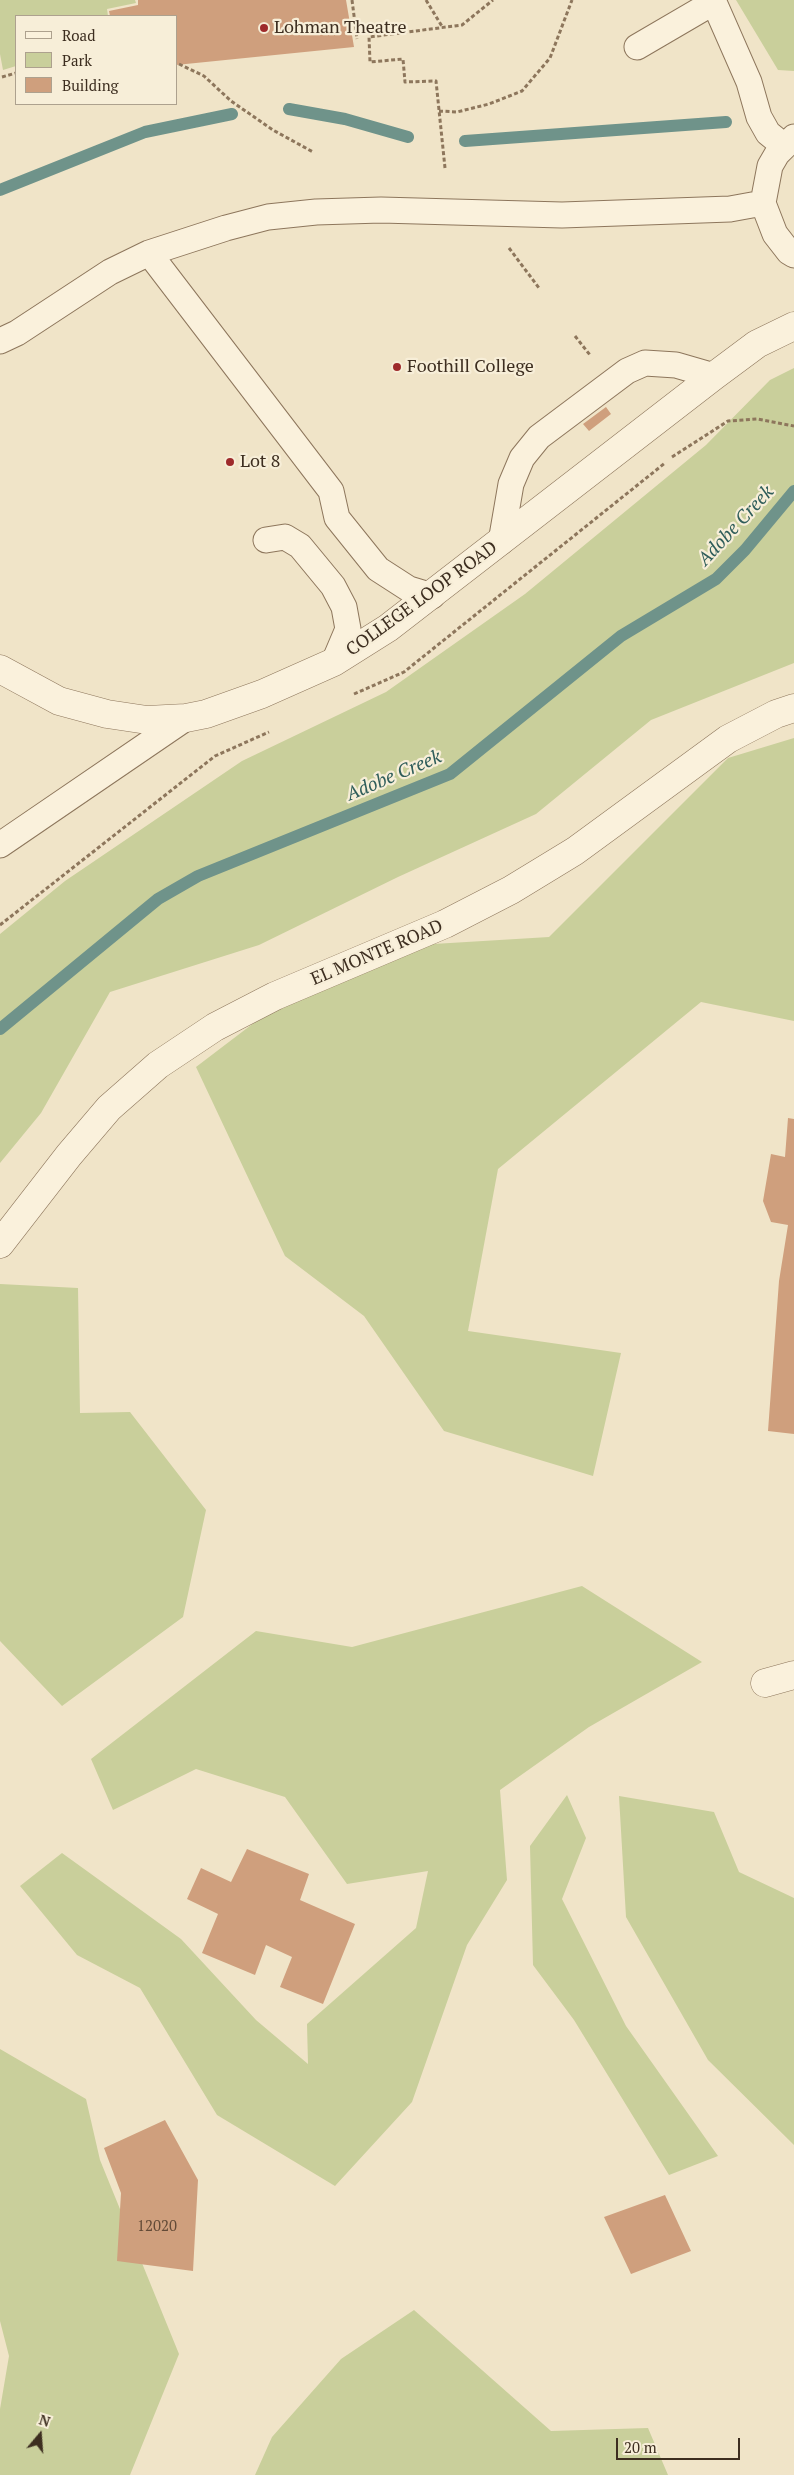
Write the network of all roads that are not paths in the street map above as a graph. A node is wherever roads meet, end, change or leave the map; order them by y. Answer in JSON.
{"nodes":[{"id":1,"x":714,"y":1,"type":"edge"},
{"id":2,"x":637,"y":46,"type":"dead end"},
{"id":3,"x":789,"y":141,"type":"edge"},
{"id":4,"x":763,"y":203,"type":"junction"},
{"id":5,"x":149,"y":253,"type":"junction"},
{"id":6,"x":794,"y":254,"type":"edge"},
{"id":7,"x":794,"y":326,"type":"edge"},
{"id":8,"x":0,"y":341,"type":"edge"},
{"id":9,"x":714,"y":376,"type":"junction"},
{"id":10,"x":266,"y":540,"type":"dead end"},
{"id":11,"x":501,"y":542,"type":"junction"},
{"id":12,"x":432,"y":596,"type":"junction"},
{"id":13,"x":334,"y":662,"type":"junction"},
{"id":14,"x":0,"y":669,"type":"edge"},
{"id":15,"x":794,"y":708,"type":"edge"},
{"id":16,"x":186,"y":718,"type":"junction"},
{"id":17,"x":3,"y":835,"type":"edge"},
{"id":18,"x":0,"y":1244,"type":"edge"},
{"id":19,"x":794,"y":1675,"type":"edge"},
{"id":20,"x":765,"y":1683,"type":"dead end"}],
"edges":[{"from":1,"to":2,"type":"lane"},
{"from":1,"to":3,"type":"lane"},
{"from":3,"to":4,"type":"lane"},
{"from":4,"to":5,"type":"lane"},
{"from":4,"to":6,"type":"lane"},
{"from":5,"to":8,"type":"lane"},
{"from":5,"to":12,"type":"lane"},
{"from":7,"to":9,"type":"street","name":"COLLEGE LOOP ROAD"},
{"from":9,"to":11,"type":"street","name":"COLLEGE LOOP ROAD"},
{"from":9,"to":11,"type":"lane"},
{"from":10,"to":13,"type":"lane"},
{"from":11,"to":12,"type":"street","name":"COLLEGE LOOP ROAD"},
{"from":12,"to":13,"type":"street","name":"COLLEGE LOOP ROAD"},
{"from":13,"to":16,"type":"street","name":"COLLEGE LOOP ROAD"},
{"from":14,"to":16,"type":"street","name":"COLLEGE LOOP ROAD"},
{"from":15,"to":18,"type":"street","name":"EL MONTE ROAD"},
{"from":16,"to":17,"type":"lane"},
{"from":19,"to":20,"type":"street"}]}
